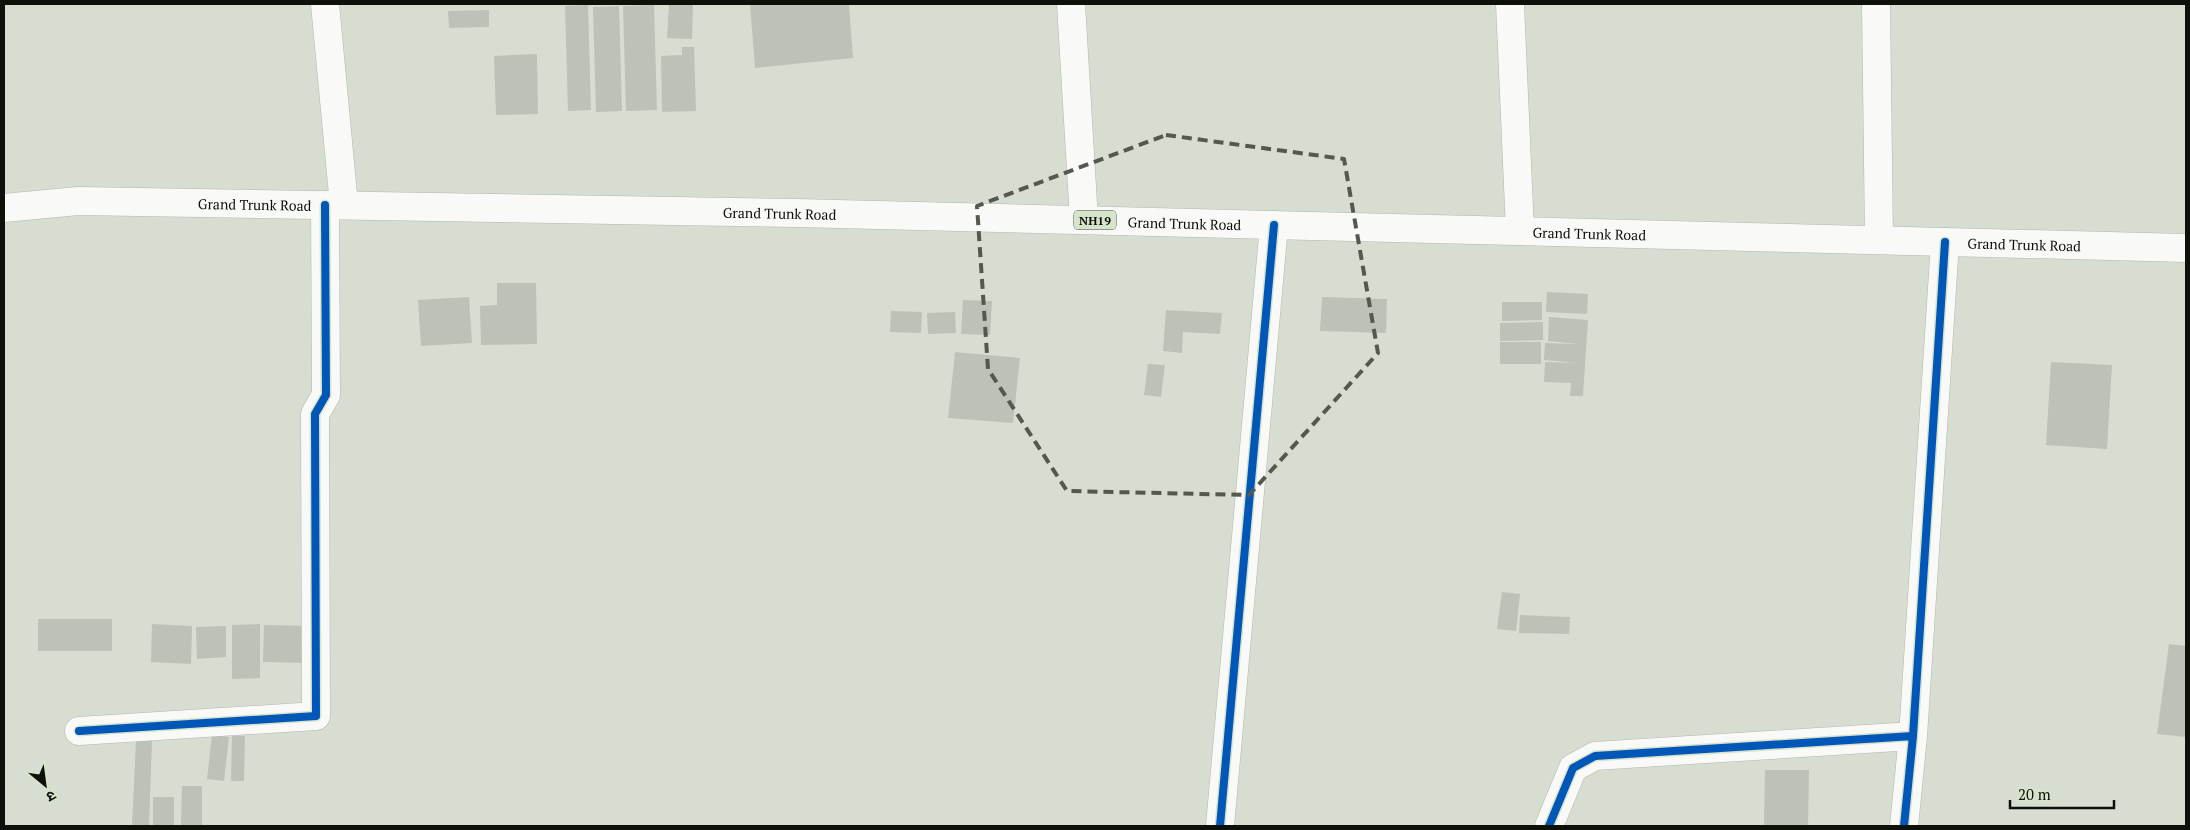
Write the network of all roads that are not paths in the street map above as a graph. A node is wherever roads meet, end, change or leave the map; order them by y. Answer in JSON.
{"nodes":[{"id":1,"x":325,"y":4,"type":"edge"},
{"id":2,"x":1071,"y":4,"type":"edge"},
{"id":3,"x":1510,"y":4,"type":"edge"},
{"id":4,"x":1876,"y":4,"type":"edge"},
{"id":5,"x":335,"y":206,"type":"junction"},
{"id":6,"x":4,"y":208,"type":"edge"},
{"id":7,"x":1084,"y":220,"type":"junction"},
{"id":8,"x":1274,"y":225,"type":"junction"},
{"id":9,"x":1520,"y":231,"type":"junction"},
{"id":10,"x":1879,"y":240,"type":"junction"},
{"id":11,"x":1945,"y":242,"type":"junction"},
{"id":12,"x":2186,"y":248,"type":"edge"},
{"id":13,"x":79,"y":731,"type":"dead end"},
{"id":14,"x":1913,"y":736,"type":"junction"},
{"id":15,"x":1220,"y":826,"type":"edge"},
{"id":16,"x":1549,"y":826,"type":"edge"},
{"id":17,"x":1904,"y":826,"type":"edge"}],
"edges":[{"from":1,"to":5,"type":"main road"},
{"from":2,"to":7,"type":"main road"},
{"from":3,"to":9,"type":"main road"},
{"from":4,"to":10,"type":"main road"},
{"from":5,"to":6,"type":"main road","name":"Grand Trunk Road","number":"NH19"},
{"from":5,"to":7,"type":"main road","name":"Grand Trunk Road","number":"NH19"},
{"from":5,"to":13,"type":"main road"},
{"from":7,"to":8,"type":"main road","name":"Grand Trunk Road","number":"NH19"},
{"from":8,"to":9,"type":"main road","name":"Grand Trunk Road","number":"NH19"},
{"from":8,"to":15,"type":"main road"},
{"from":9,"to":10,"type":"main road","name":"Grand Trunk Road","number":"NH19"},
{"from":10,"to":11,"type":"main road","name":"Grand Trunk Road","number":"NH19"},
{"from":11,"to":12,"type":"main road","name":"Grand Trunk Road","number":"NH19"},
{"from":11,"to":14,"type":"main road"},
{"from":14,"to":16,"type":"main road"},
{"from":14,"to":17,"type":"main road"}]}
